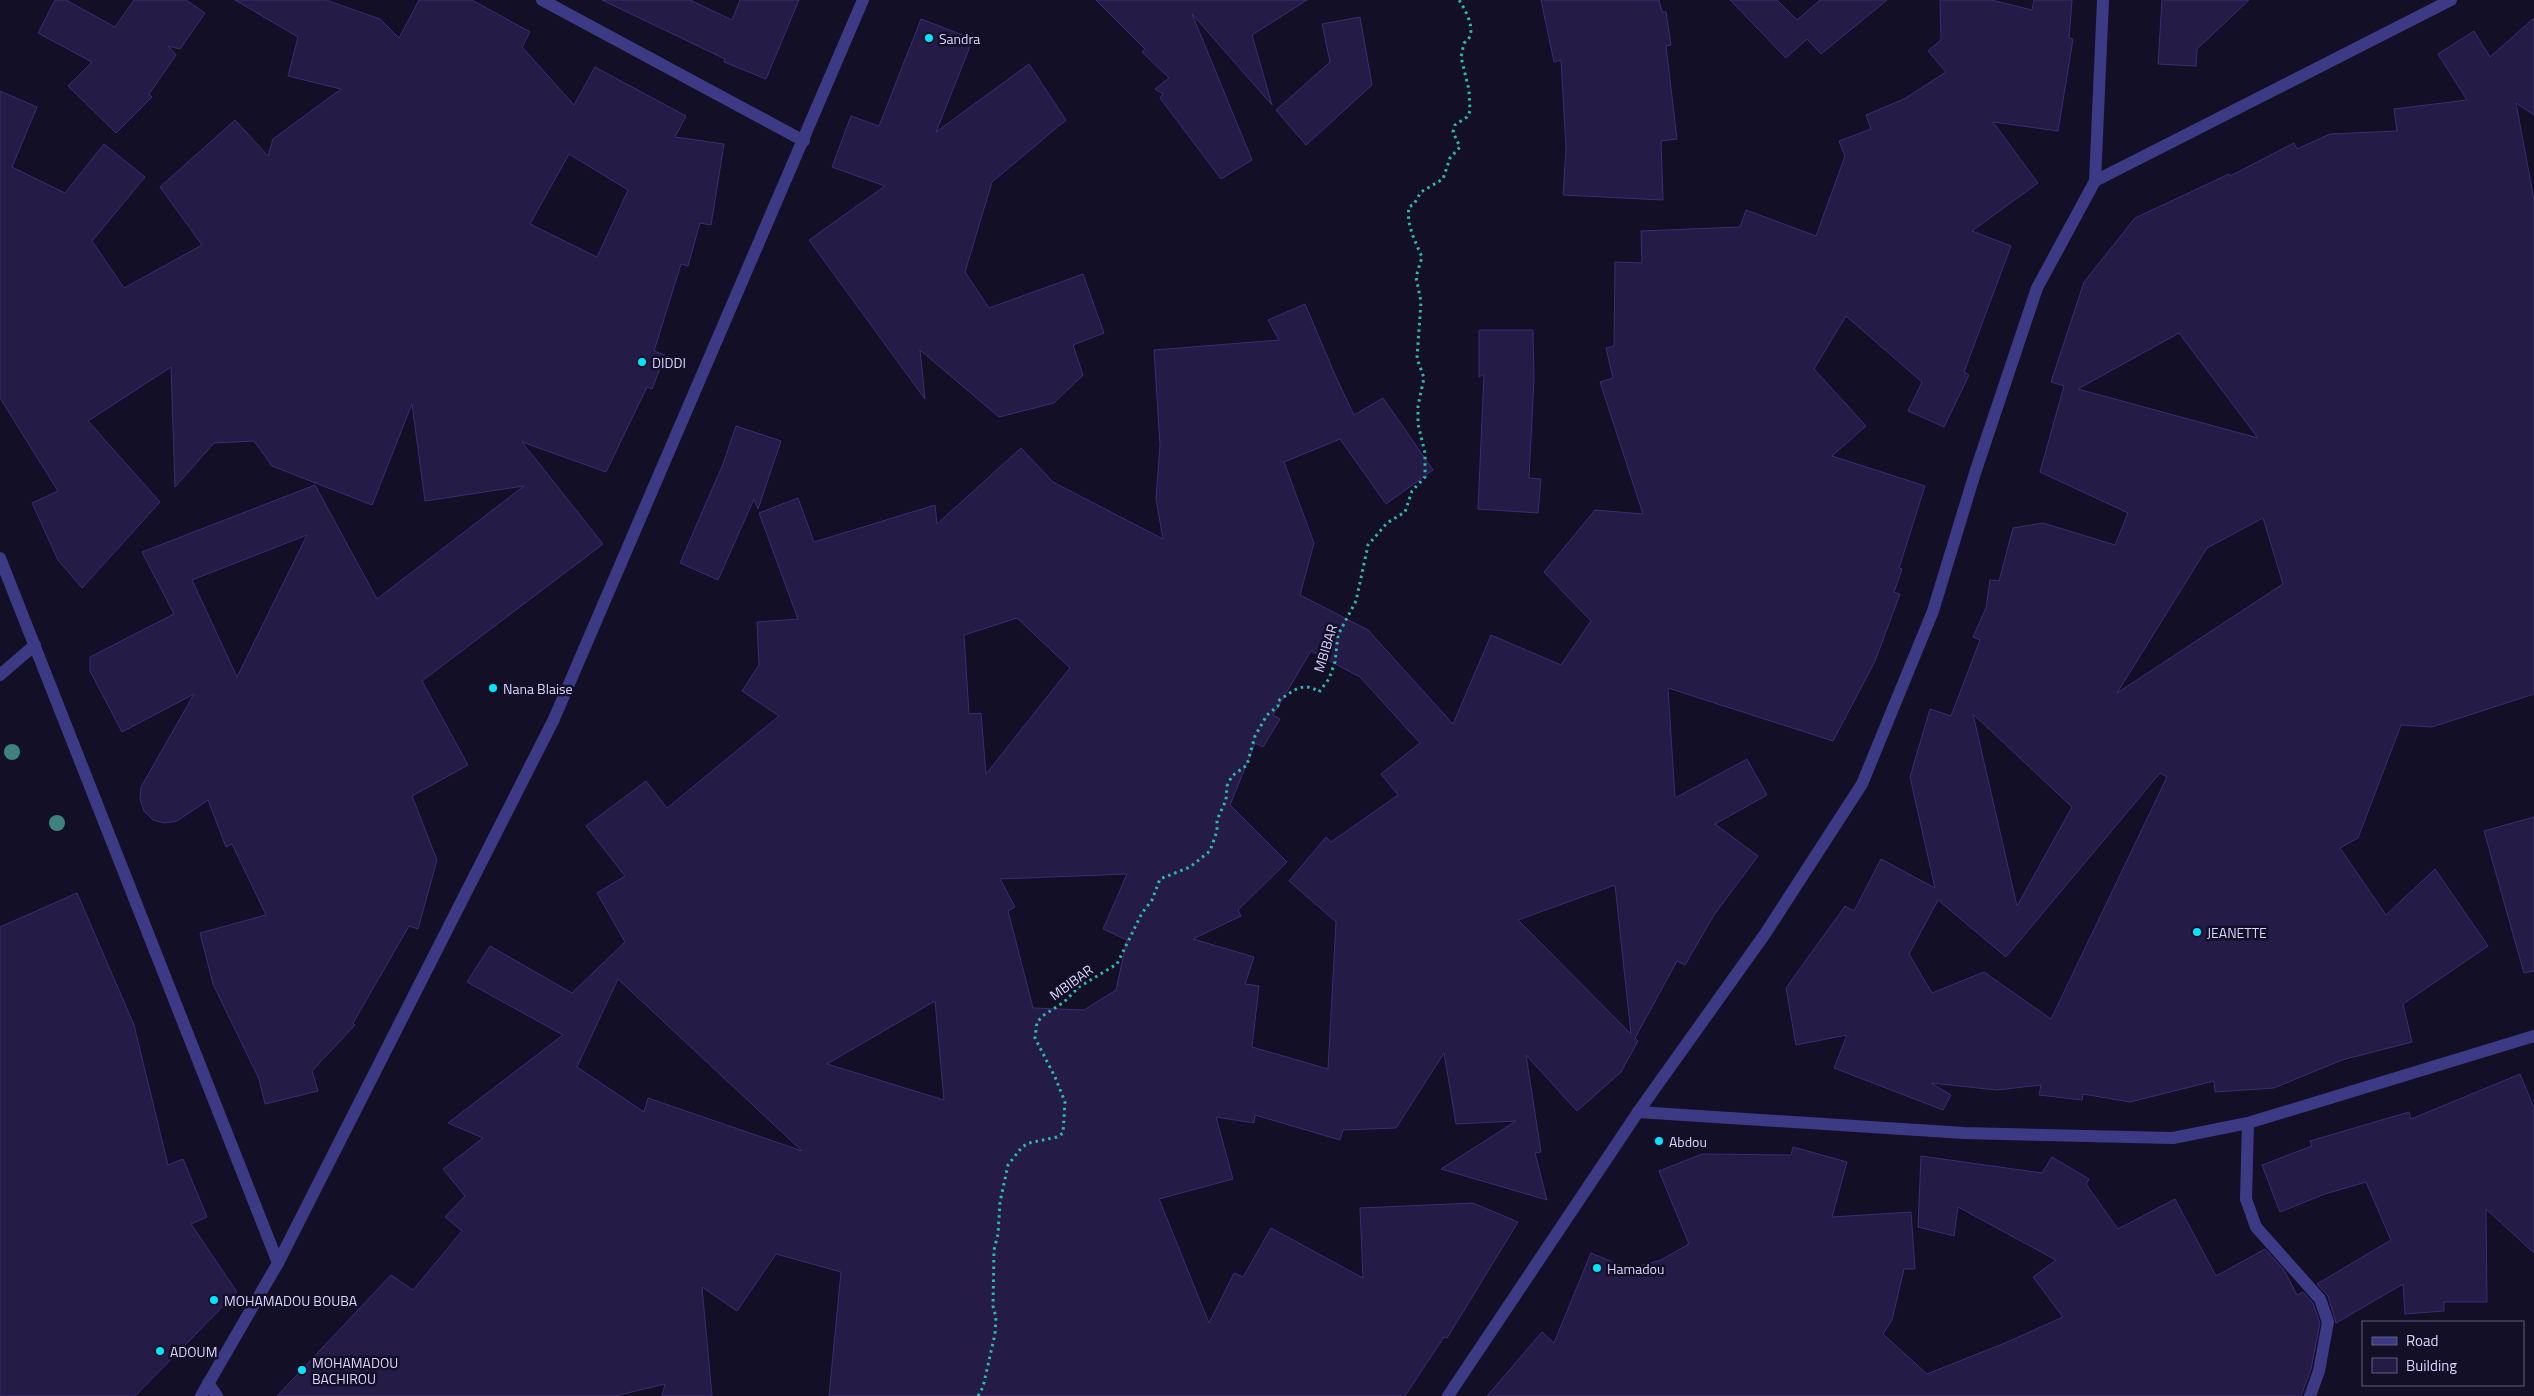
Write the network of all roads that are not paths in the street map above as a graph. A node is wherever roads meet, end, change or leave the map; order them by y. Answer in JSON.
{"nodes":[{"id":1,"x":542,"y":0,"type":"edge"},
{"id":2,"x":863,"y":0,"type":"edge"},
{"id":3,"x":2102,"y":0,"type":"edge"},
{"id":4,"x":2450,"y":0,"type":"edge"},
{"id":5,"x":804,"y":141,"type":"junction"},
{"id":6,"x":2095,"y":181,"type":"junction"},
{"id":7,"x":0,"y":558,"type":"edge"},
{"id":8,"x":35,"y":645,"type":"junction"},
{"id":9,"x":0,"y":675,"type":"edge"},
{"id":10,"x":2534,"y":1036,"type":"edge"},
{"id":11,"x":1638,"y":1112,"type":"junction"},
{"id":12,"x":2248,"y":1123,"type":"junction"},
{"id":13,"x":278,"y":1263,"type":"junction"},
{"id":14,"x":208,"y":1383,"type":"junction"},
{"id":15,"x":201,"y":1396,"type":"edge"},
{"id":16,"x":217,"y":1396,"type":"edge"},
{"id":17,"x":1448,"y":1396,"type":"edge"},
{"id":18,"x":2310,"y":1396,"type":"edge"}],
"edges":[{"from":1,"to":5,"type":"street"},
{"from":2,"to":5,"type":"street"},
{"from":3,"to":6,"type":"street"},
{"from":4,"to":6,"type":"street"},
{"from":5,"to":13,"type":"street"},
{"from":6,"to":11,"type":"street"},
{"from":7,"to":8,"type":"street"},
{"from":8,"to":9,"type":"street"},
{"from":8,"to":13,"type":"street"},
{"from":10,"to":12,"type":"street"},
{"from":11,"to":12,"type":"street"},
{"from":11,"to":17,"type":"street"},
{"from":12,"to":18,"type":"street"},
{"from":13,"to":14,"type":"street"},
{"from":14,"to":15,"type":"street"},
{"from":14,"to":16,"type":"street"}]}
